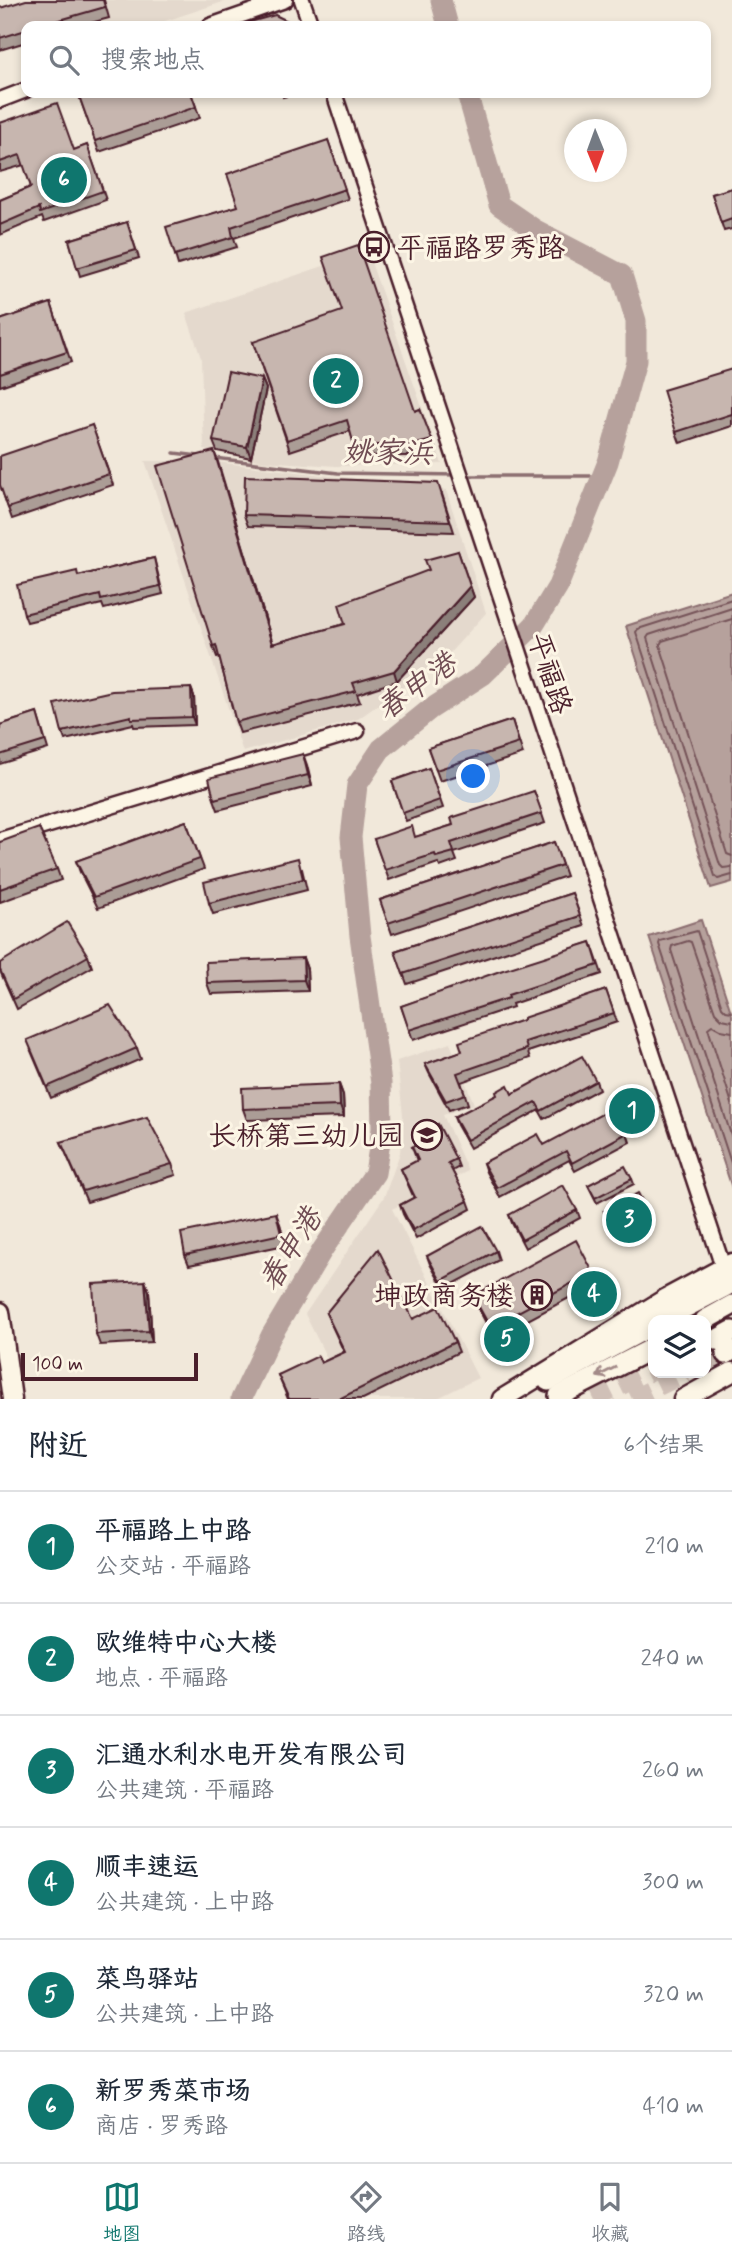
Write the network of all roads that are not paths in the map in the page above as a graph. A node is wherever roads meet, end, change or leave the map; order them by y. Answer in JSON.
{"nodes":[{"id":1,"x":285,"y":0,"type":"edge"},
{"id":2,"x":302,"y":0,"type":"edge"},
{"id":3,"x":224,"y":21,"type":"edge"},
{"id":4,"x":310,"y":21,"type":"edge"},
{"id":5,"x":21,"y":92,"type":"edge"},
{"id":6,"x":336,"y":98,"type":"edge"},
{"id":7,"x":0,"y":100,"type":"edge"},
{"id":8,"x":357,"y":732,"type":"dead end"},
{"id":9,"x":0,"y":840,"type":"edge"},
{"id":10,"x":729,"y":1271,"type":"edge"},
{"id":11,"x":732,"y":1306,"type":"edge"},
{"id":12,"x":0,"y":1312,"type":"edge"},
{"id":13,"x":669,"y":1315,"type":"edge"},
{"id":14,"x":711,"y":1317,"type":"edge"},
{"id":15,"x":648,"y":1328,"type":"edge"},
{"id":16,"x":728,"y":1349,"type":"edge"},
{"id":17,"x":648,"y":1350,"type":"edge"},
{"id":18,"x":12,"y":1399,"type":"edge"},
{"id":19,"x":502,"y":1399,"type":"edge"},
{"id":20,"x":683,"y":1399,"type":"edge"}],
"edges":[{"from":1,"to":3,"type":"street"},
{"from":2,"to":4,"type":"street"},
{"from":5,"to":7,"type":"street"},
{"from":6,"to":10,"type":"street","name":"平福路"},
{"from":8,"to":9,"type":"street"},
{"from":10,"to":13,"type":"highway"},
{"from":10,"to":19,"type":"main road"},
{"from":11,"to":14,"type":"highway"},
{"from":12,"to":18,"type":"main road"},
{"from":17,"to":15,"type":"highway","one_way":true},
{"from":16,"to":20,"type":"main road"}]}
